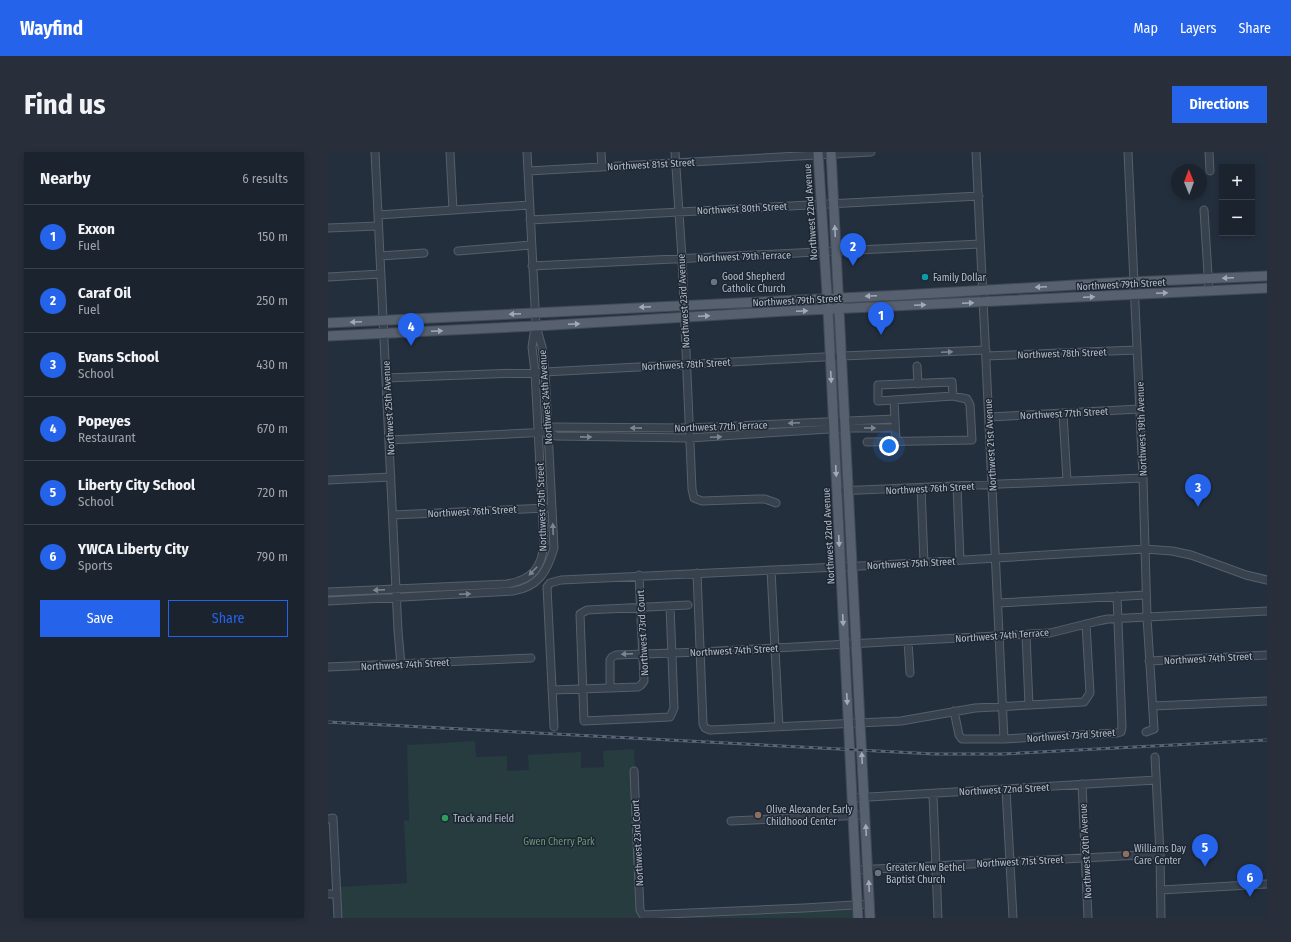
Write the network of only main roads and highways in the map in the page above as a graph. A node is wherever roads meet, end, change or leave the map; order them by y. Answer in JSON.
{"nodes":[{"id":1,"x":831,"y":153,"type":"edge"},
{"id":2,"x":818,"y":154,"type":"edge"},
{"id":3,"x":1267,"y":276,"type":"edge"},
{"id":4,"x":1066,"y":286,"type":"junction"},
{"id":5,"x":1267,"y":288,"type":"edge"},
{"id":6,"x":903,"y":295,"type":"junction"},
{"id":7,"x":827,"y":298,"type":"junction"},
{"id":8,"x":839,"y":298,"type":"junction"},
{"id":9,"x":1067,"y":298,"type":"junction"},
{"id":10,"x":761,"y":302,"type":"junction"},
{"id":11,"x":904,"y":306,"type":"junction"},
{"id":12,"x":610,"y":309,"type":"junction"},
{"id":13,"x":839,"y":309,"type":"junction"},
{"id":14,"x":828,"y":310,"type":"junction"},
{"id":15,"x":729,"y":315,"type":"junction"},
{"id":16,"x":459,"y":317,"type":"junction"},
{"id":17,"x":610,"y":322,"type":"junction"},
{"id":18,"x":328,"y":324,"type":"edge"},
{"id":19,"x":460,"y":330,"type":"junction"},
{"id":20,"x":328,"y":336,"type":"edge"},
{"id":21,"x":858,"y":918,"type":"edge"},
{"id":22,"x":870,"y":918,"type":"edge"}],
"edges":[{"from":8,"to":1,"type":"main road","one_way":true},
{"from":2,"to":7,"type":"main road","name":"Northwest 22nd Avenue"},
{"from":3,"to":4,"type":"main road","name":"Northwest 79th Street","one_way":true},
{"from":4,"to":6,"type":"main road","name":"Northwest 79th Street","one_way":true},
{"from":4,"to":9,"type":"main road"},
{"from":9,"to":5,"type":"main road","name":"Northwest 79th Street","one_way":true},
{"from":6,"to":8,"type":"main road","name":"Northwest 79th Street","one_way":true},
{"from":6,"to":11,"type":"main road"},
{"from":7,"to":8,"type":"main road","name":"Northwest 79th Street"},
{"from":7,"to":10,"type":"main road","name":"Northwest 79th Street"},
{"from":7,"to":14,"type":"main road","name":"Northwest 22nd Avenue"},
{"from":8,"to":13,"type":"main road"},
{"from":11,"to":9,"type":"main road","name":"Northwest 79th Street","one_way":true},
{"from":10,"to":12,"type":"main road","name":"Northwest 79th Street","one_way":true},
{"from":10,"to":15,"type":"main road"},
{"from":11,"to":13,"type":"main road","name":"Northwest 79th Street"},
{"from":12,"to":16,"type":"main road","name":"Northwest 79th Street","one_way":true},
{"from":12,"to":17,"type":"main road"},
{"from":13,"to":14,"type":"main road","name":"Northwest 79th Street"},
{"from":22,"to":13,"type":"main road","one_way":true},
{"from":15,"to":14,"type":"main road","name":"Northwest 79th Street","one_way":true},
{"from":14,"to":21,"type":"main road","name":"Northwest 22nd Avenue","one_way":true},
{"from":17,"to":15,"type":"main road","name":"Northwest 79th Street","one_way":true},
{"from":16,"to":18,"type":"main road","name":"Northwest 79th Street","one_way":true},
{"from":16,"to":19,"type":"main road"},
{"from":19,"to":17,"type":"main road","name":"Northwest 79th Street","one_way":true},
{"from":20,"to":19,"type":"main road","name":"Northwest 79th Street","one_way":true}]}
